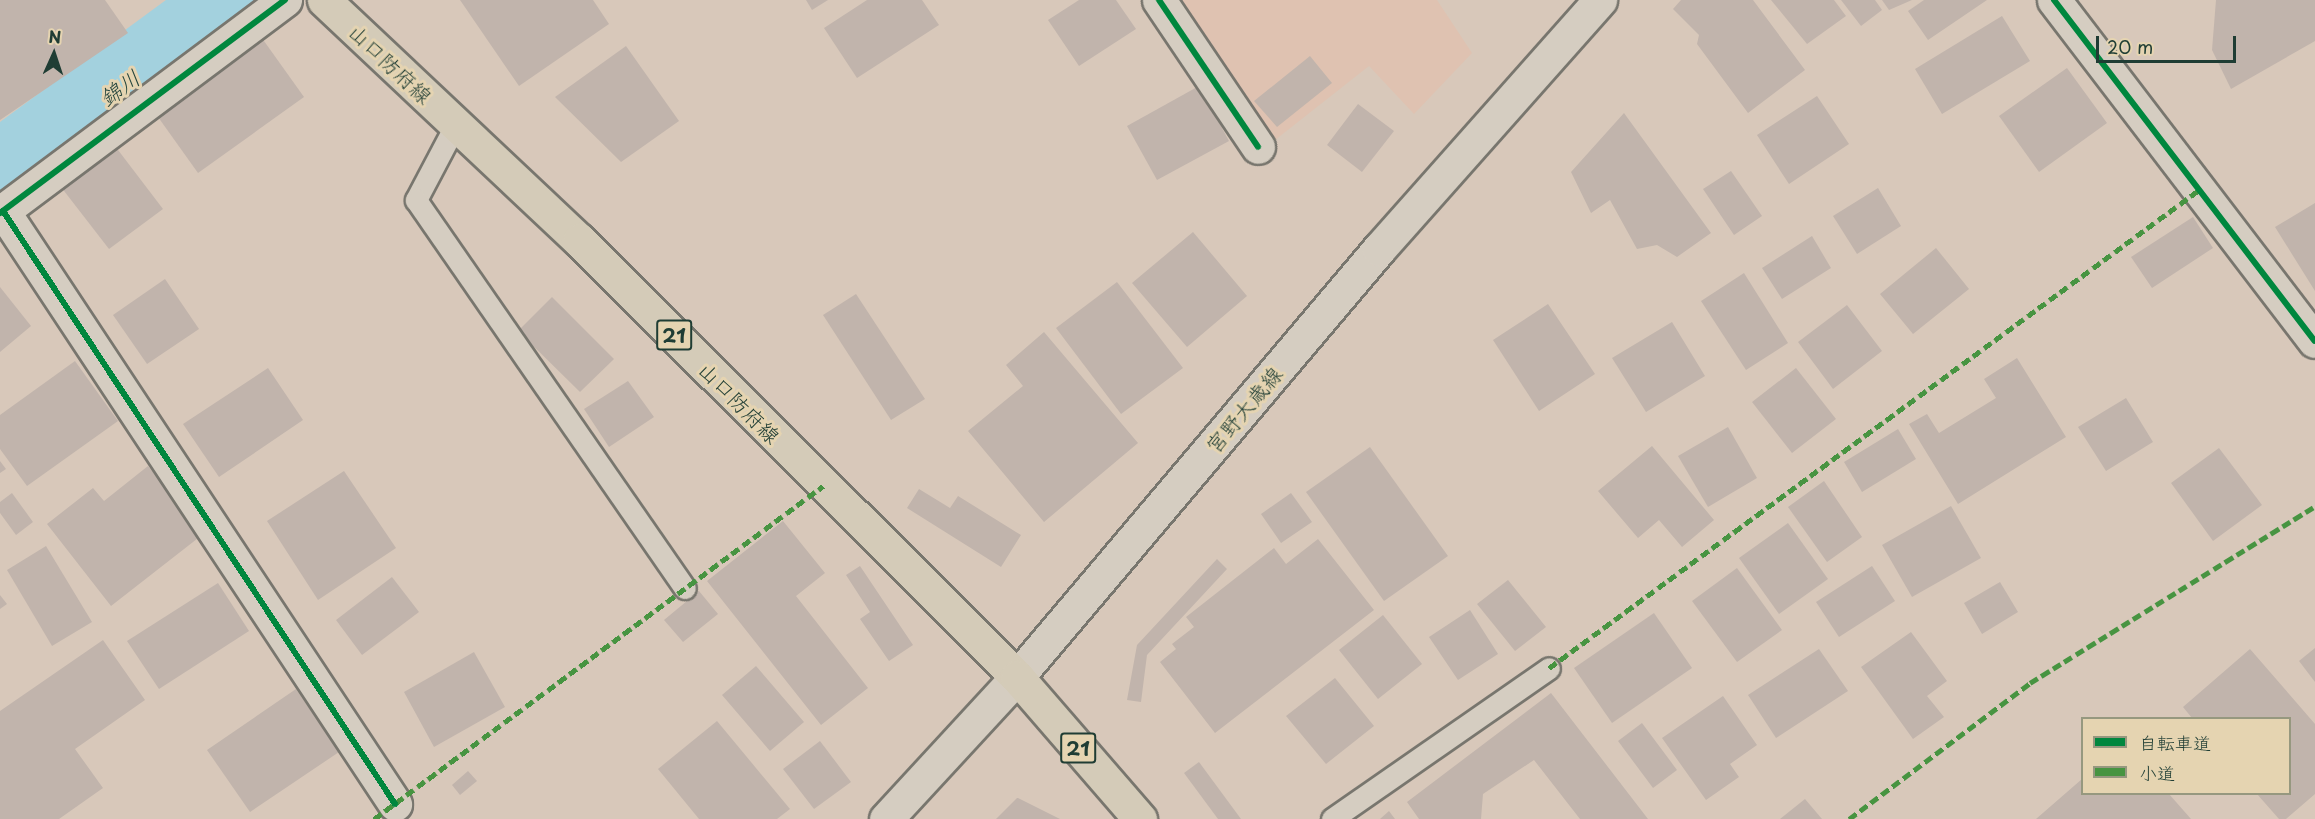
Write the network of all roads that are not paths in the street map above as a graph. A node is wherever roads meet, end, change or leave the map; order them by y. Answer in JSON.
{"nodes":[{"id":1,"x":285,"y":0,"type":"edge"},
{"id":2,"x":324,"y":0,"type":"edge"},
{"id":3,"x":1159,"y":0,"type":"edge"},
{"id":4,"x":1600,"y":0,"type":"edge"},
{"id":5,"x":2054,"y":0,"type":"edge"},
{"id":6,"x":456,"y":124,"type":"junction"},
{"id":7,"x":1258,"y":147,"type":"dead end"},
{"id":8,"x":2,"y":212,"type":"edge"},
{"id":9,"x":2315,"y":341,"type":"edge"},
{"id":10,"x":685,"y":588,"type":"dead end"},
{"id":11,"x":1550,"y":668,"type":"dead end"},
{"id":12,"x":1017,"y":677,"type":"junction"},
{"id":13,"x":394,"y":804,"type":"dead end"},
{"id":14,"x":886,"y":819,"type":"edge"},
{"id":15,"x":1140,"y":819,"type":"edge"},
{"id":16,"x":1332,"y":819,"type":"edge"}],
"edges":[{"from":1,"to":8,"type":"street"},
{"from":2,"to":6,"type":"main road","name":"山口防府線","number":"21"},
{"from":3,"to":7,"type":"street"},
{"from":4,"to":12,"type":"street","name":"宮野大歳線"},
{"from":5,"to":9,"type":"street"},
{"from":6,"to":10,"type":"lane"},
{"from":6,"to":12,"type":"main road","name":"山口防府線","number":"21"},
{"from":8,"to":13,"type":"street"},
{"from":11,"to":16,"type":"lane"},
{"from":12,"to":14,"type":"street","name":"宮野大歳線"},
{"from":12,"to":15,"type":"main road","name":"山口防府線","number":"21"}]}
